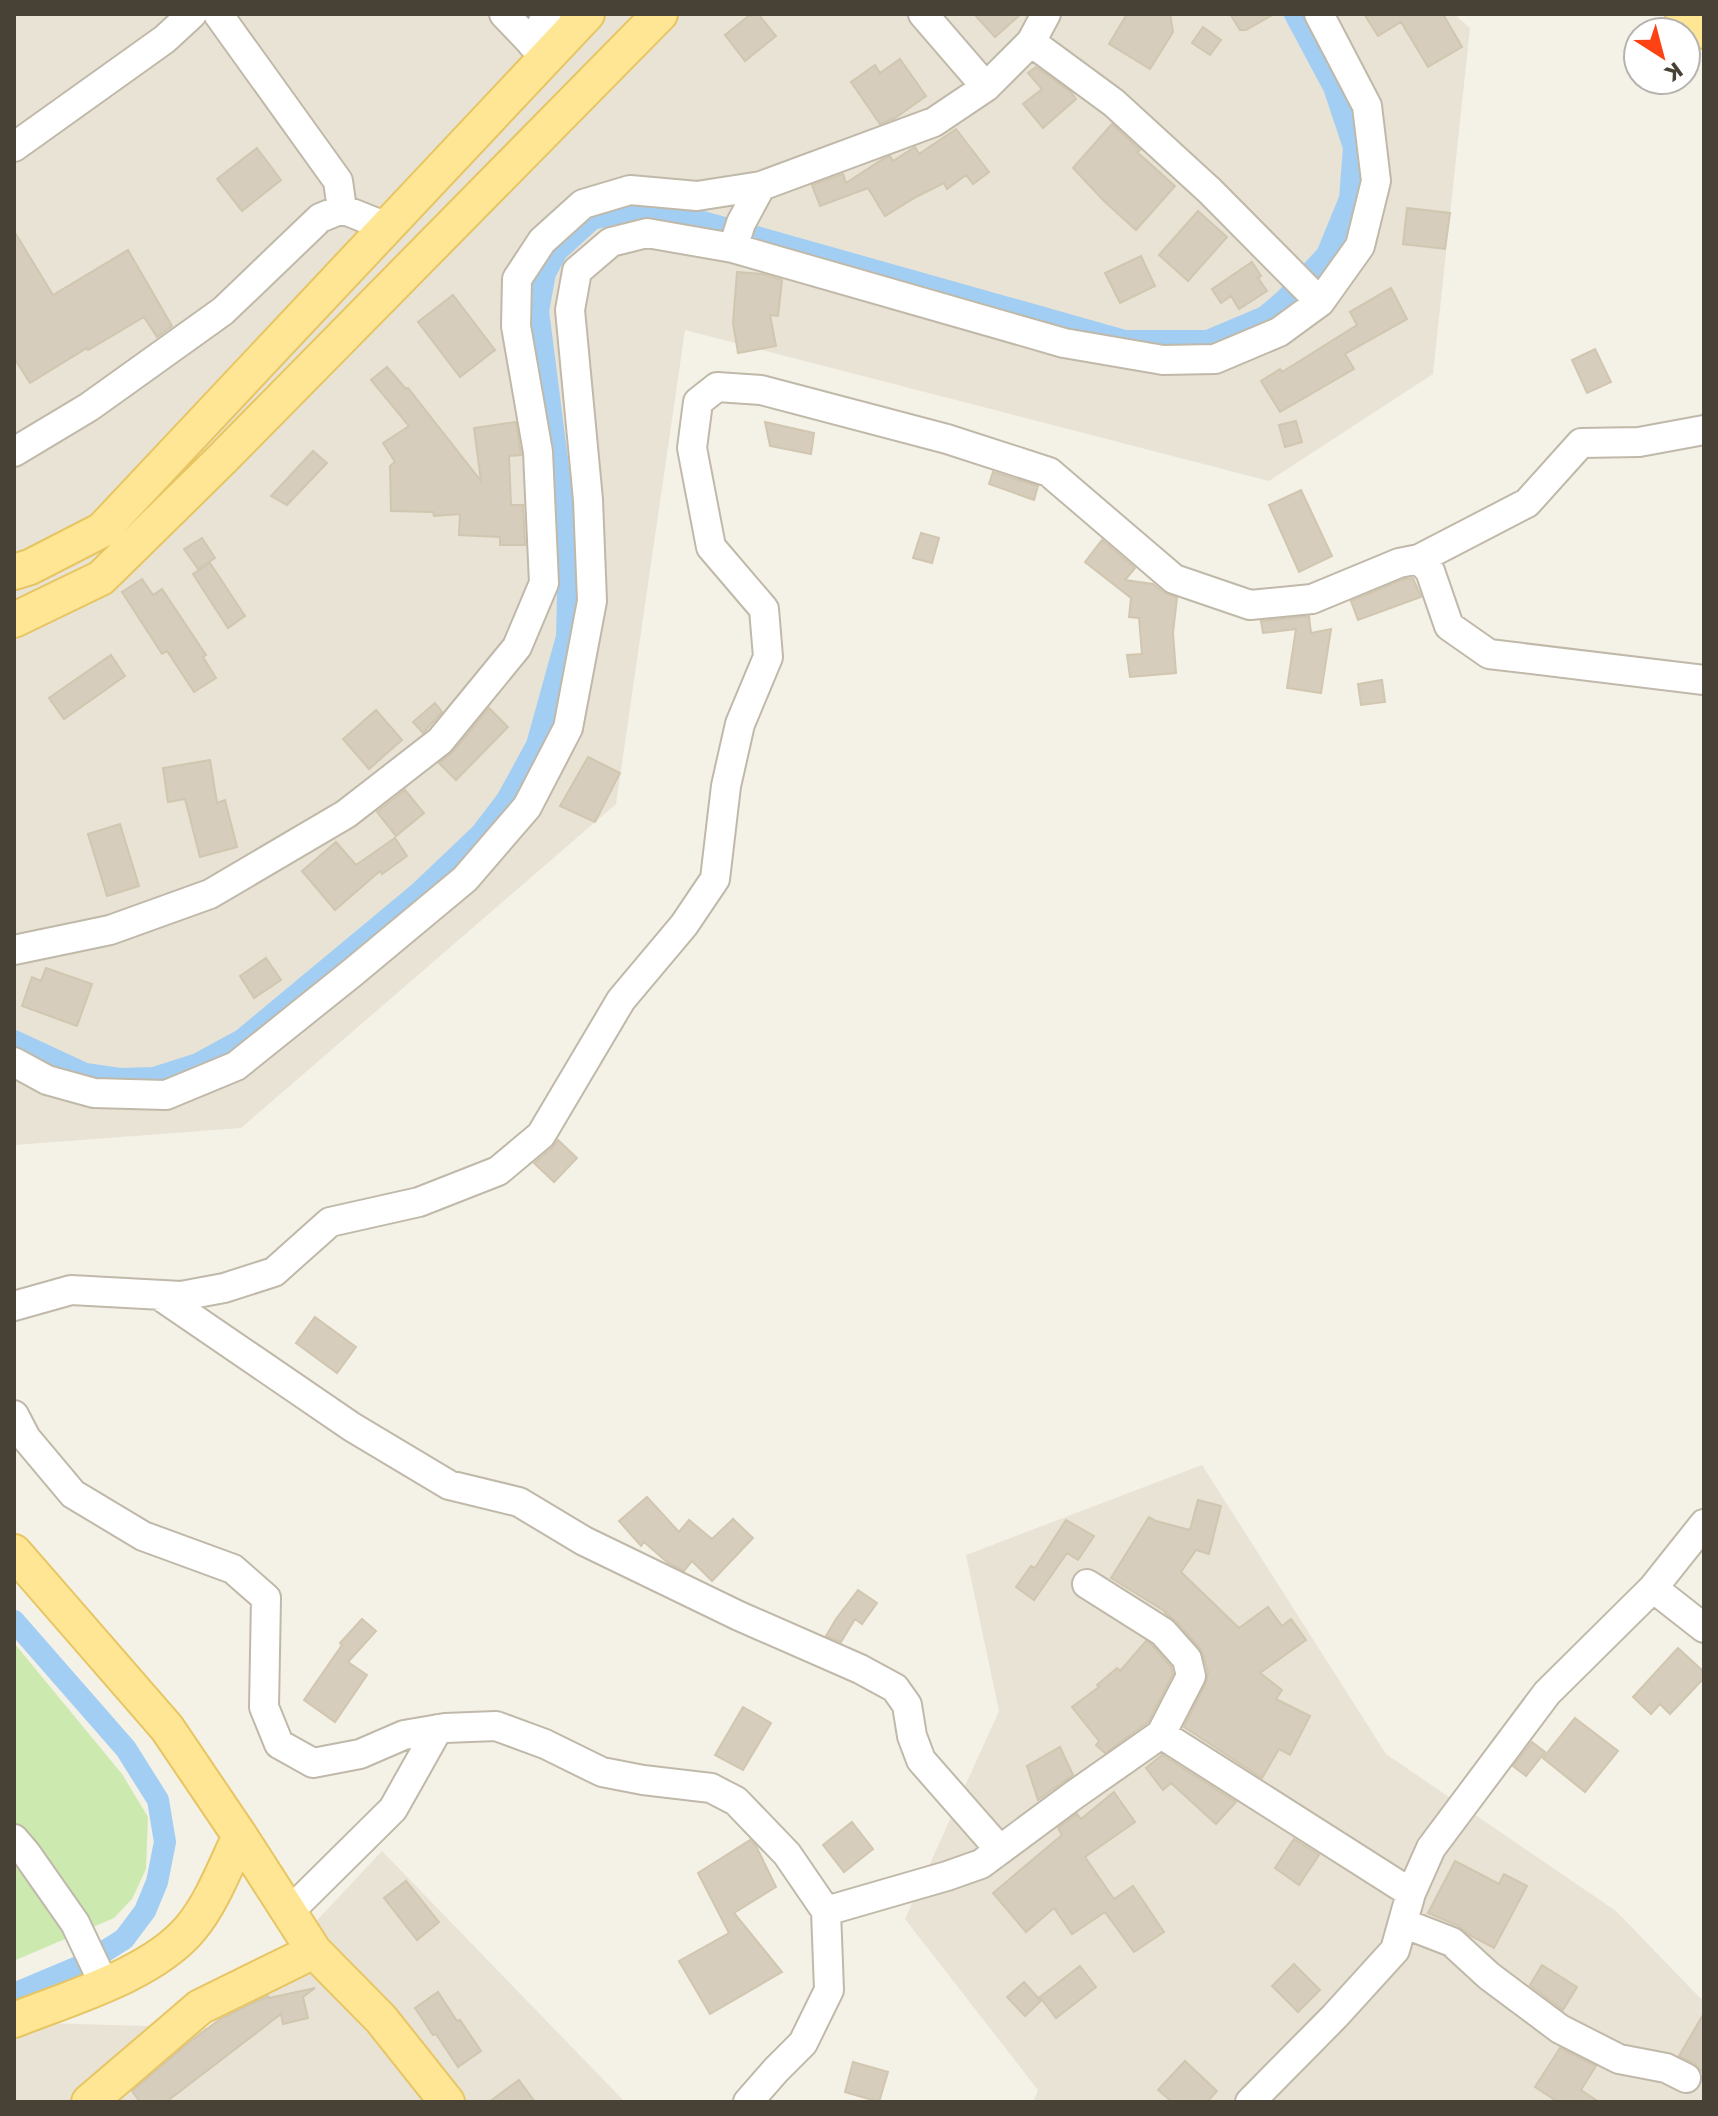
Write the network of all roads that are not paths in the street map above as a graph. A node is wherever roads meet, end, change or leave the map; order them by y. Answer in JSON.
{"nodes":[{"id":1,"x":192,"y":14,"type":"edge"},
{"id":2,"x":218,"y":14,"type":"edge"},
{"id":3,"x":504,"y":14,"type":"edge"},
{"id":4,"x":547,"y":14,"type":"edge"},
{"id":5,"x":587,"y":14,"type":"edge"},
{"id":6,"x":660,"y":14,"type":"edge"},
{"id":7,"x":923,"y":14,"type":"edge"},
{"id":8,"x":1046,"y":14,"type":"edge"},
{"id":9,"x":1319,"y":14,"type":"edge"},
{"id":10,"x":1683,"y":14,"type":"edge"},
{"id":11,"x":1704,"y":31,"type":"edge"},
{"id":12,"x":1031,"y":42,"type":"junction"},
{"id":13,"x":539,"y":51,"type":"junction"},
{"id":14,"x":986,"y":87,"type":"junction"},
{"id":15,"x":14,"y":147,"type":"edge"},
{"id":16,"x":761,"y":186,"type":"junction"},
{"id":17,"x":342,"y":209,"type":"junction"},
{"id":18,"x":387,"y":227,"type":"junction"},
{"id":19,"x":736,"y":237,"type":"junction"},
{"id":20,"x":1310,"y":291,"type":"junction"},
{"id":21,"x":1704,"y":430,"type":"edge"},
{"id":22,"x":14,"y":452,"type":"edge"},
{"id":23,"x":1419,"y":559,"type":"junction"},
{"id":24,"x":14,"y":572,"type":"edge"},
{"id":25,"x":14,"y":620,"type":"edge"},
{"id":26,"x":1704,"y":680,"type":"edge"},
{"id":27,"x":14,"y":950,"type":"edge"},
{"id":28,"x":14,"y":1062,"type":"edge"},
{"id":29,"x":159,"y":1295,"type":"junction"},
{"id":30,"x":14,"y":1306,"type":"edge"},
{"id":31,"x":14,"y":1415,"type":"edge"},
{"id":32,"x":1704,"y":1524,"type":"edge"},
{"id":33,"x":14,"y":1552,"type":"edge"},
{"id":34,"x":1087,"y":1584,"type":"dead end"},
{"id":35,"x":1653,"y":1588,"type":"junction"},
{"id":36,"x":1704,"y":1628,"type":"edge"},
{"id":37,"x":438,"y":1729,"type":"junction"},
{"id":38,"x":1161,"y":1734,"type":"junction"},
{"id":39,"x":240,"y":1836,"type":"junction"},
{"id":40,"x":14,"y":1839,"type":"edge"},
{"id":41,"x":1000,"y":1850,"type":"junction"},
{"id":42,"x":1411,"y":1893,"type":"junction"},
{"id":43,"x":826,"y":1911,"type":"junction"},
{"id":44,"x":289,"y":1912,"type":"junction"},
{"id":45,"x":1403,"y":1923,"type":"junction"},
{"id":46,"x":314,"y":1951,"type":"junction"},
{"id":47,"x":96,"y":1968,"type":"junction"},
{"id":48,"x":14,"y":2020,"type":"edge"},
{"id":49,"x":1686,"y":2078,"type":"dead end"},
{"id":50,"x":89,"y":2102,"type":"edge"},
{"id":51,"x":447,"y":2102,"type":"edge"},
{"id":52,"x":748,"y":2102,"type":"edge"},
{"id":53,"x":1250,"y":2102,"type":"edge"}],
"edges":[{"from":1,"to":15,"type":"street"},
{"from":2,"to":17,"type":"street"},
{"from":3,"to":13,"type":"street"},
{"from":4,"to":13,"type":"street"},
{"from":5,"to":13,"type":"main road"},
{"from":6,"to":25,"type":"main road"},
{"from":7,"to":14,"type":"street"},
{"from":8,"to":12,"type":"street"},
{"from":9,"to":20,"type":"street"},
{"from":10,"to":11,"type":"main road"},
{"from":12,"to":14,"type":"street"},
{"from":12,"to":20,"type":"street"},
{"from":13,"to":18,"type":"main road"},
{"from":14,"to":16,"type":"street"},
{"from":16,"to":19,"type":"street"},
{"from":16,"to":27,"type":"street"},
{"from":17,"to":18,"type":"street"},
{"from":17,"to":22,"type":"street"},
{"from":18,"to":24,"type":"main road"},
{"from":19,"to":20,"type":"street"},
{"from":19,"to":28,"type":"street"},
{"from":21,"to":23,"type":"street"},
{"from":23,"to":26,"type":"street"},
{"from":23,"to":29,"type":"street"},
{"from":29,"to":30,"type":"street"},
{"from":29,"to":41,"type":"street"},
{"from":31,"to":37,"type":"street"},
{"from":32,"to":35,"type":"street"},
{"from":33,"to":39,"type":"main road"},
{"from":34,"to":38,"type":"street"},
{"from":35,"to":36,"type":"street"},
{"from":35,"to":42,"type":"street"},
{"from":37,"to":43,"type":"street"},
{"from":37,"to":44,"type":"street"},
{"from":38,"to":41,"type":"street"},
{"from":38,"to":42,"type":"street"},
{"from":39,"to":44,"type":"main road"},
{"from":39,"to":47,"type":"main road"},
{"from":40,"to":47,"type":"street"},
{"from":41,"to":43,"type":"street"},
{"from":42,"to":45,"type":"street"},
{"from":43,"to":52,"type":"street"},
{"from":44,"to":46,"type":"main road"},
{"from":45,"to":49,"type":"street"},
{"from":45,"to":53,"type":"street"},
{"from":46,"to":50,"type":"main road"},
{"from":46,"to":51,"type":"main road"},
{"from":47,"to":48,"type":"main road"}]}
